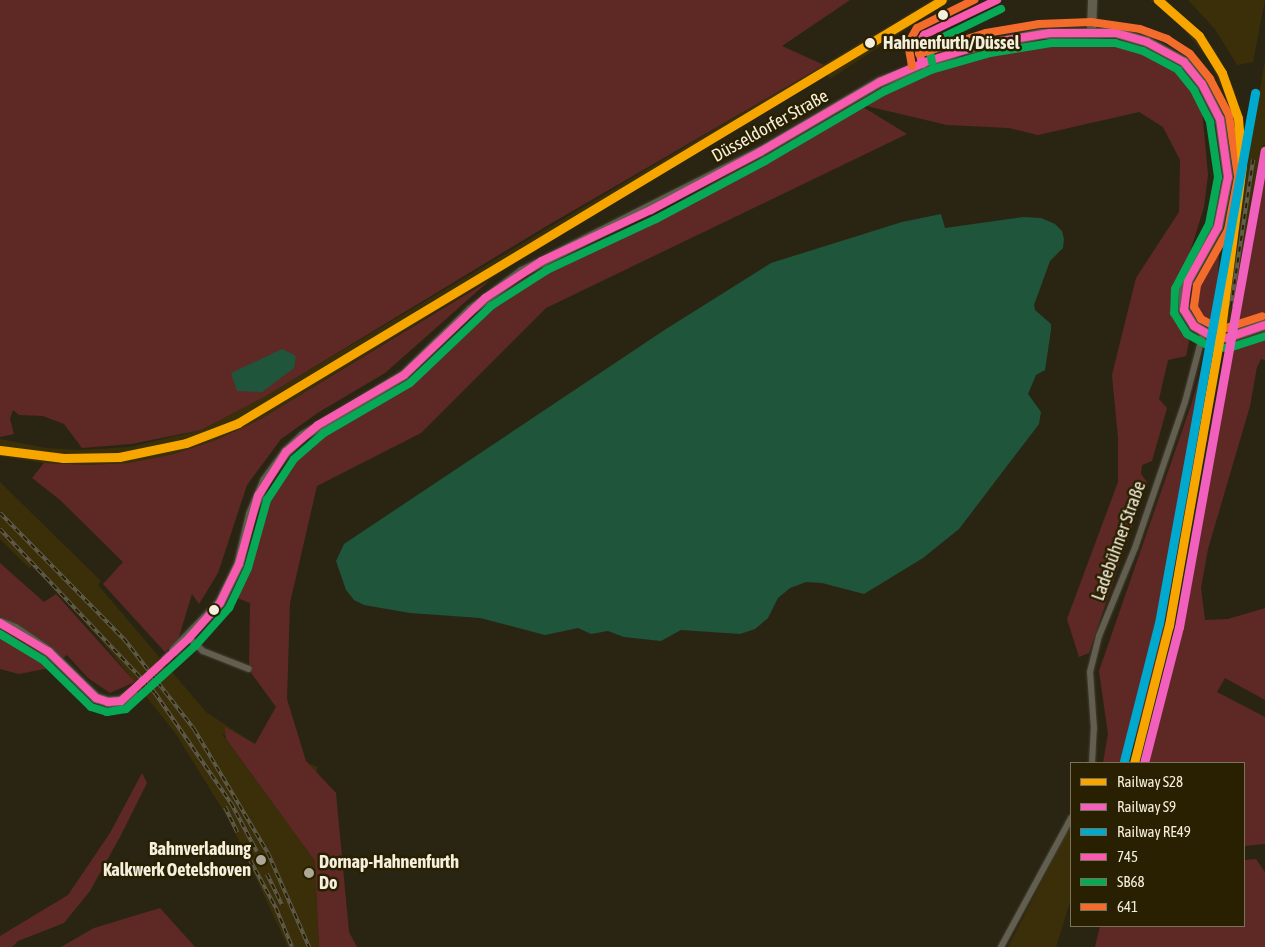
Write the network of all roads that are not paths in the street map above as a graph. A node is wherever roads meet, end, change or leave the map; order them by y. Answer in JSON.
{"nodes":[{"id":1,"x":1092,"y":0,"type":"edge"},
{"id":2,"x":1091,"y":32,"type":"junction"},
{"id":3,"x":1265,"y":325,"type":"edge"},
{"id":4,"x":1203,"y":334,"type":"junction"},
{"id":5,"x":0,"y":623,"type":"edge"},
{"id":6,"x":189,"y":638,"type":"junction"},
{"id":7,"x":174,"y":651,"type":"tunnel mouth"},
{"id":8,"x":249,"y":669,"type":"dead end"},
{"id":9,"x":132,"y":693,"type":"tunnel mouth"},
{"id":10,"x":1092,"y":762,"type":"edge"},
{"id":11,"x":1070,"y":820,"type":"edge"},
{"id":12,"x":1001,"y":947,"type":"edge"}],
"edges":[{"from":1,"to":2,"type":"main road"},
{"from":2,"to":4,"type":"main road","name":"Düsseldorfer Straße"},
{"from":2,"to":6,"type":"main road","name":"Düsseldorfer Straße"},
{"from":3,"to":4,"type":"main road"},
{"from":4,"to":10,"type":"street","name":"Ladebühner Straße"},
{"from":5,"to":9,"type":"main road"},
{"from":6,"to":7,"type":"main road","name":"Düsseldorfer Straße"},
{"from":6,"to":8,"type":"street"},
{"from":11,"to":12,"type":"street"}]}
